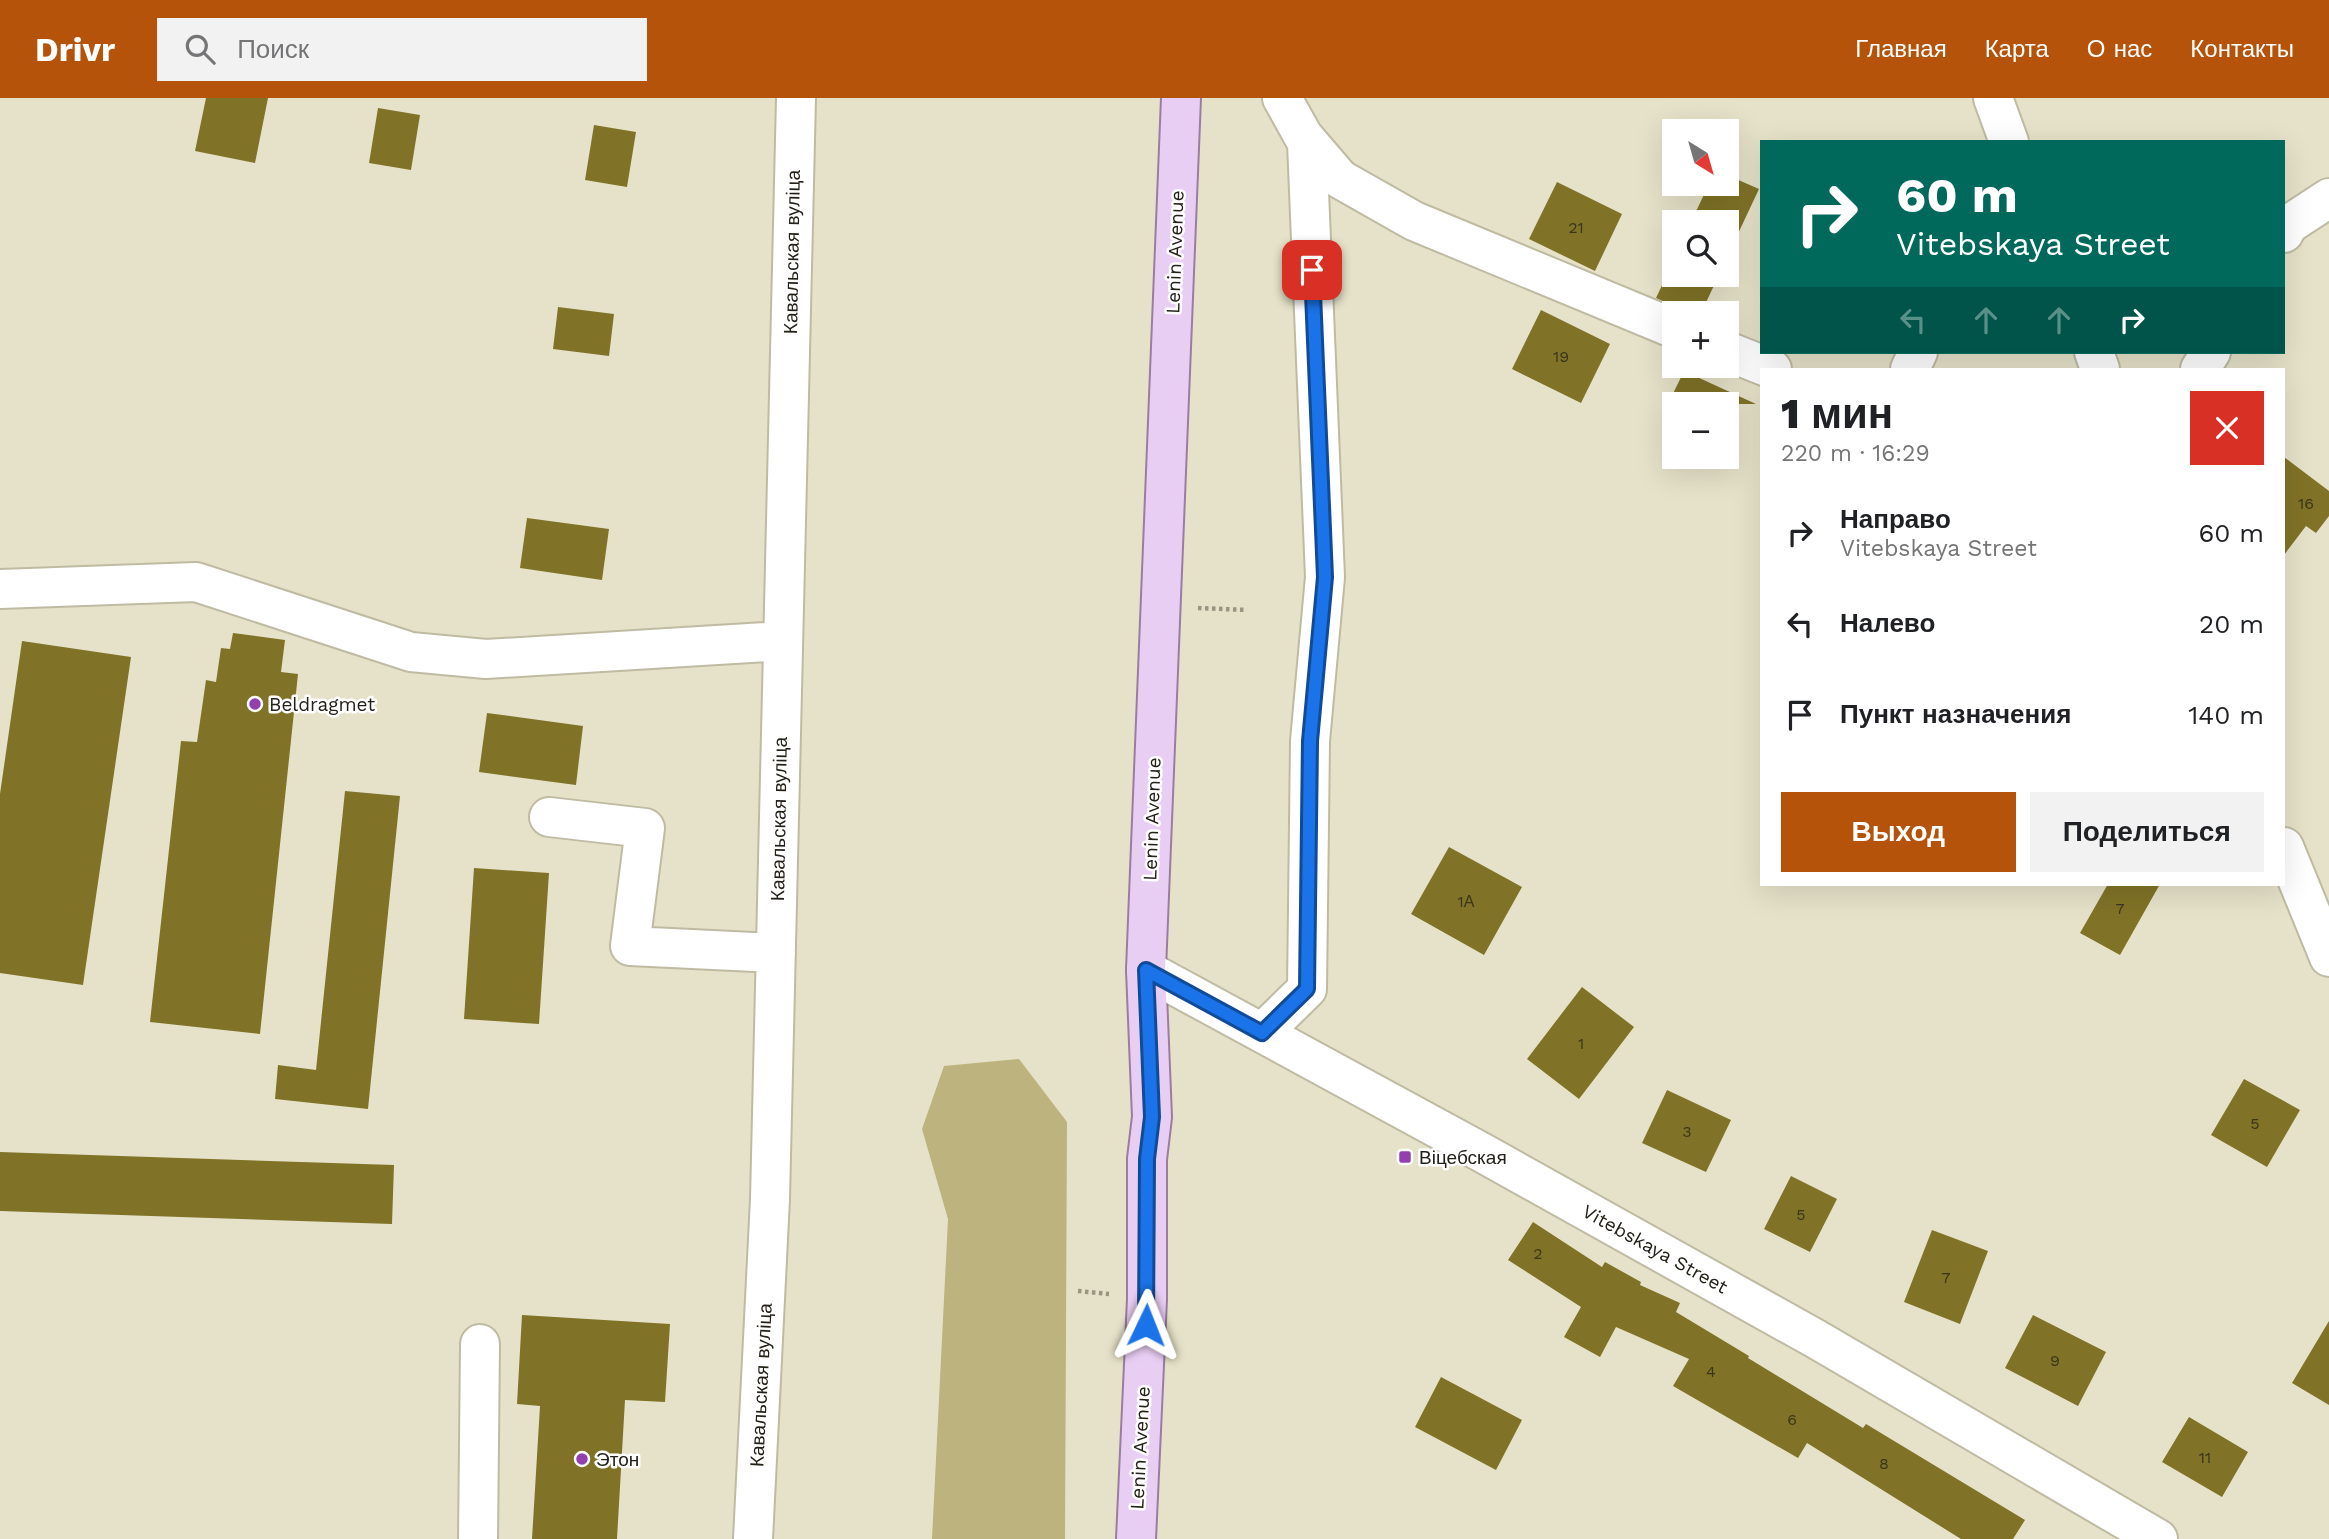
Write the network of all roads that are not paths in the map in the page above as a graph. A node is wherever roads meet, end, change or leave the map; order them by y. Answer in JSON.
{"nodes":[{"id":1,"x":796,"y":98,"type":"edge"},
{"id":2,"x":1181,"y":98,"type":"edge"},
{"id":3,"x":1282,"y":98,"type":"edge"},
{"id":4,"x":1993,"y":98,"type":"edge"},
{"id":5,"x":1304,"y":138,"type":"junction"},
{"id":6,"x":2008,"y":140,"type":"edge"},
{"id":7,"x":2329,"y":198,"type":"edge"},
{"id":8,"x":2285,"y":231,"type":"edge"},
{"id":9,"x":1662,"y":324,"type":"edge"},
{"id":10,"x":1739,"y":356,"type":"edge"},
{"id":11,"x":1770,"y":368,"type":"edge"},
{"id":12,"x":0,"y":589,"type":"edge"},
{"id":13,"x":783,"y":641,"type":"junction"},
{"id":14,"x":549,"y":817,"type":"dead end"},
{"id":15,"x":2285,"y":849,"type":"edge"},
{"id":16,"x":776,"y":953,"type":"junction"},
{"id":17,"x":2329,"y":954,"type":"edge"},
{"id":18,"x":1146,"y":970,"type":"junction"},
{"id":19,"x":1262,"y":1033,"type":"junction"},
{"id":20,"x":481,"y":1344,"type":"dead end"},
{"id":21,"x":478,"y":1539,"type":"edge"},
{"id":22,"x":753,"y":1539,"type":"edge"},
{"id":23,"x":1136,"y":1539,"type":"edge"},
{"id":24,"x":2158,"y":1539,"type":"edge"}],
"edges":[{"from":1,"to":13,"type":"street","name":"Кавальская вуліца"},
{"from":2,"to":18,"type":"main road","name":"Lenin Avenue"},
{"from":3,"to":5,"type":"street"},
{"from":4,"to":6,"type":"street"},
{"from":5,"to":9,"type":"street"},
{"from":5,"to":19,"type":"street"},
{"from":7,"to":8,"type":"street"},
{"from":10,"to":11,"type":"street"},
{"from":12,"to":13,"type":"street"},
{"from":13,"to":16,"type":"street","name":"Кавальская вуліца"},
{"from":14,"to":16,"type":"street"},
{"from":15,"to":17,"type":"street"},
{"from":16,"to":22,"type":"street","name":"Кавальская вуліца"},
{"from":18,"to":19,"type":"street","name":"Vitebskaya Street"},
{"from":18,"to":23,"type":"main road","name":"Lenin Avenue"},
{"from":19,"to":24,"type":"street","name":"Vitebskaya Street"},
{"from":20,"to":21,"type":"street"}]}
